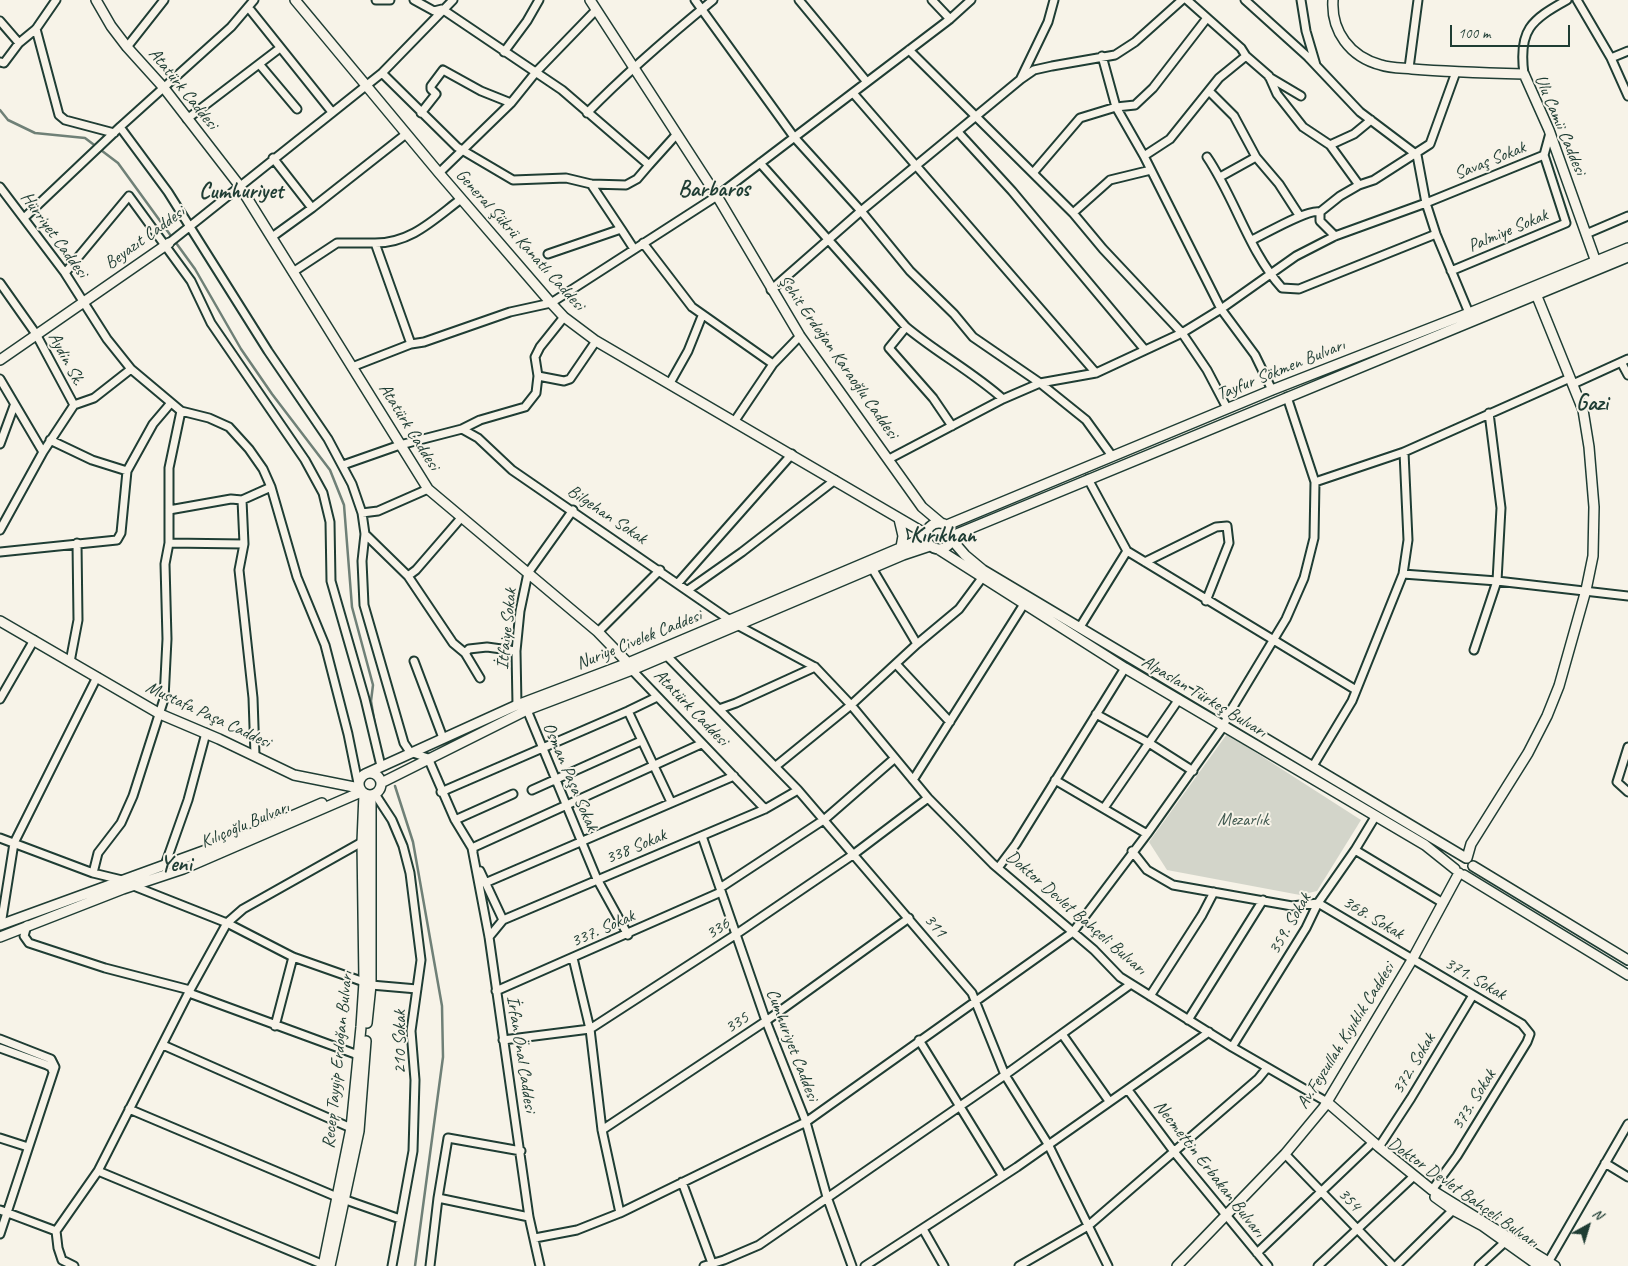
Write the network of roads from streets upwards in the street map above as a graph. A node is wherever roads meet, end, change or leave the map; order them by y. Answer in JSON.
{"nodes":[{"id":1,"x":56,"y":0,"type":"edge"},
{"id":2,"x":96,"y":0,"type":"edge"},
{"id":3,"x":164,"y":0,"type":"edge"},
{"id":4,"x":254,"y":0,"type":"edge"},
{"id":5,"x":295,"y":0,"type":"edge"},
{"id":6,"x":376,"y":0,"type":"edge"},
{"id":7,"x":390,"y":0,"type":"edge"},
{"id":8,"x":453,"y":0,"type":"edge"},
{"id":9,"x":539,"y":0,"type":"edge"},
{"id":10,"x":590,"y":0,"type":"edge"},
{"id":11,"x":695,"y":0,"type":"edge"},
{"id":12,"x":713,"y":0,"type":"edge"},
{"id":13,"x":799,"y":0,"type":"edge"},
{"id":14,"x":932,"y":0,"type":"edge"},
{"id":15,"x":971,"y":0,"type":"edge"},
{"id":16,"x":1054,"y":0,"type":"edge"},
{"id":17,"x":1182,"y":0,"type":"edge"},
{"id":18,"x":1187,"y":0,"type":"edge"},
{"id":19,"x":1245,"y":0,"type":"edge"},
{"id":20,"x":1301,"y":0,"type":"edge"},
{"id":21,"x":1333,"y":0,"type":"edge"},
{"id":22,"x":1418,"y":0,"type":"edge"},
{"id":23,"x":1567,"y":0,"type":"edge"},
{"id":24,"x":1577,"y":0,"type":"edge"},
{"id":25,"x":417,"y":1,"type":"edge"},
{"id":26,"x":248,"y":7,"type":"junction"},
{"id":27,"x":703,"y":8,"type":"junction"},
{"id":28,"x":442,"y":9,"type":"junction"},
{"id":29,"x":596,"y":10,"type":"junction"},
{"id":30,"x":1207,"y":18,"type":"junction"},
{"id":31,"x":950,"y":19,"type":"junction"},
{"id":32,"x":0,"y":21,"type":"edge"},
{"id":33,"x":36,"y":29,"type":"junction"},
{"id":34,"x":19,"y":43,"type":"junction"},
{"id":35,"x":127,"y":47,"type":"junction"},
{"id":36,"x":280,"y":48,"type":"junction"},
{"id":37,"x":908,"y":50,"type":"junction"},
{"id":38,"x":1628,"y":51,"type":"edge"},
{"id":39,"x":504,"y":52,"type":"junction"},
{"id":40,"x":1102,"y":56,"type":"junction"},
{"id":41,"x":1246,"y":56,"type":"junction"},
{"id":42,"x":1611,"y":58,"type":"junction"},
{"id":43,"x":0,"y":62,"type":"edge"},
{"id":44,"x":260,"y":65,"type":"junction"},
{"id":45,"x":1316,"y":66,"type":"junction"},
{"id":46,"x":632,"y":67,"type":"junction"},
{"id":47,"x":1409,"y":68,"type":"junction"},
{"id":48,"x":536,"y":72,"type":"junction"},
{"id":49,"x":1456,"y":72,"type":"junction"},
{"id":50,"x":382,"y":73,"type":"junction"},
{"id":51,"x":1524,"y":74,"type":"junction"},
{"id":52,"x":1269,"y":76,"type":"junction"},
{"id":53,"x":1020,"y":79,"type":"junction"},
{"id":54,"x":867,"y":82,"type":"junction"},
{"id":55,"x":367,"y":86,"type":"junction"},
{"id":56,"x":164,"y":88,"type":"junction"},
{"id":57,"x":1210,"y":92,"type":"junction"},
{"id":58,"x":853,"y":93,"type":"junction"},
{"id":59,"x":1301,"y":96,"type":"dead end"},
{"id":60,"x":1628,"y":96,"type":"edge"},
{"id":61,"x":511,"y":103,"type":"junction"},
{"id":62,"x":1116,"y":107,"type":"junction"},
{"id":63,"x":297,"y":109,"type":"dead end"},
{"id":64,"x":332,"y":112,"type":"junction"},
{"id":65,"x":421,"y":113,"type":"junction"},
{"id":66,"x":587,"y":113,"type":"junction"},
{"id":67,"x":974,"y":116,"type":"junction"},
{"id":68,"x":187,"y":119,"type":"junction"},
{"id":69,"x":1371,"y":120,"type":"junction"},
{"id":70,"x":120,"y":127,"type":"junction"},
{"id":71,"x":114,"y":132,"type":"junction"},
{"id":72,"x":958,"y":132,"type":"junction"},
{"id":73,"x":1550,"y":132,"type":"junction"},
{"id":74,"x":406,"y":134,"type":"junction"},
{"id":75,"x":676,"y":135,"type":"junction"},
{"id":76,"x":794,"y":137,"type":"junction"},
{"id":77,"x":1330,"y":145,"type":"junction"},
{"id":78,"x":463,"y":150,"type":"junction"},
{"id":79,"x":1417,"y":155,"type":"junction"},
{"id":80,"x":1544,"y":155,"type":"junction"},
{"id":81,"x":1144,"y":156,"type":"junction"},
{"id":82,"x":1207,"y":157,"type":"dead end"},
{"id":83,"x":1256,"y":157,"type":"junction"},
{"id":84,"x":273,"y":158,"type":"junction"},
{"id":85,"x":760,"y":163,"type":"junction"},
{"id":86,"x":649,"y":165,"type":"junction"},
{"id":87,"x":916,"y":167,"type":"junction"},
{"id":88,"x":1150,"y":170,"type":"junction"},
{"id":89,"x":438,"y":173,"type":"junction"},
{"id":90,"x":1033,"y":173,"type":"junction"},
{"id":91,"x":1220,"y":177,"type":"junction"},
{"id":92,"x":591,"y":184,"type":"junction"},
{"id":93,"x":239,"y":185,"type":"junction"},
{"id":94,"x":1359,"y":185,"type":"junction"},
{"id":95,"x":0,"y":187,"type":"edge"},
{"id":96,"x":717,"y":196,"type":"junction"},
{"id":97,"x":462,"y":199,"type":"junction"},
{"id":98,"x":1426,"y":203,"type":"junction"},
{"id":99,"x":312,"y":208,"type":"junction"},
{"id":100,"x":860,"y":211,"type":"junction"},
{"id":101,"x":1320,"y":212,"type":"junction"},
{"id":102,"x":1073,"y":213,"type":"junction"},
{"id":103,"x":1299,"y":215,"type":"junction"},
{"id":104,"x":1628,"y":216,"type":"edge"},
{"id":105,"x":24,"y":218,"type":"junction"},
{"id":106,"x":190,"y":226,"type":"junction"},
{"id":107,"x":621,"y":229,"type":"junction"},
{"id":108,"x":1436,"y":234,"type":"junction"},
{"id":109,"x":1586,"y":234,"type":"junction"},
{"id":110,"x":1335,"y":236,"type":"junction"},
{"id":111,"x":272,"y":237,"type":"junction"},
{"id":112,"x":1252,"y":240,"type":"junction"},
{"id":113,"x":828,"y":241,"type":"junction"},
{"id":114,"x":375,"y":243,"type":"junction"},
{"id":115,"x":643,"y":243,"type":"junction"},
{"id":116,"x":168,"y":244,"type":"junction"},
{"id":117,"x":1628,"y":248,"type":"edge"},
{"id":118,"x":634,"y":249,"type":"junction"},
{"id":119,"x":548,"y":254,"type":"dead end"},
{"id":120,"x":1628,"y":257,"type":"edge"},
{"id":121,"x":1596,"y":262,"type":"junction"},
{"id":122,"x":1451,"y":271,"type":"junction"},
{"id":123,"x":293,"y":272,"type":"junction"},
{"id":124,"x":65,"y":273,"type":"junction"},
{"id":125,"x":1270,"y":275,"type":"junction"},
{"id":126,"x":0,"y":282,"type":"edge"},
{"id":127,"x":771,"y":290,"type":"junction"},
{"id":128,"x":1536,"y":294,"type":"junction"},
{"id":129,"x":82,"y":302,"type":"junction"},
{"id":130,"x":551,"y":303,"type":"junction"},
{"id":131,"x":1221,"y":309,"type":"junction"},
{"id":132,"x":1469,"y":313,"type":"junction"},
{"id":133,"x":702,"y":316,"type":"junction"},
{"id":134,"x":564,"y":317,"type":"junction"},
{"id":135,"x":906,"y":327,"type":"junction"},
{"id":136,"x":1182,"y":333,"type":"junction"},
{"id":137,"x":36,"y":334,"type":"junction"},
{"id":138,"x":800,"y":336,"type":"junction"},
{"id":139,"x":596,"y":341,"type":"junction"},
{"id":140,"x":411,"y":344,"type":"junction"},
{"id":141,"x":1145,"y":350,"type":"junction"},
{"id":142,"x":0,"y":360,"type":"edge"},
{"id":143,"x":1624,"y":360,"type":"edge"},
{"id":144,"x":773,"y":364,"type":"junction"},
{"id":145,"x":352,"y":367,"type":"junction"},
{"id":146,"x":131,"y":370,"type":"junction"},
{"id":147,"x":1096,"y":373,"type":"junction"},
{"id":148,"x":1628,"y":375,"type":"edge"},
{"id":149,"x":538,"y":376,"type":"junction"},
{"id":150,"x":0,"y":379,"type":"edge"},
{"id":151,"x":1572,"y":381,"type":"junction"},
{"id":152,"x":670,"y":383,"type":"junction"},
{"id":153,"x":1040,"y":383,"type":"junction"},
{"id":154,"x":1272,"y":390,"type":"junction"},
{"id":155,"x":1287,"y":397,"type":"junction"},
{"id":156,"x":1003,"y":399,"type":"junction"},
{"id":157,"x":74,"y":404,"type":"junction"},
{"id":158,"x":170,"y":404,"type":"junction"},
{"id":159,"x":14,"y":406,"type":"junction"},
{"id":160,"x":1227,"y":408,"type":"junction"},
{"id":161,"x":181,"y":411,"type":"junction"},
{"id":162,"x":1489,"y":413,"type":"junction"},
{"id":163,"x":734,"y":422,"type":"junction"},
{"id":164,"x":952,"y":426,"type":"junction"},
{"id":165,"x":462,"y":429,"type":"junction"},
{"id":166,"x":50,"y":440,"type":"junction"},
{"id":167,"x":0,"y":444,"type":"edge"},
{"id":168,"x":400,"y":445,"type":"junction"},
{"id":169,"x":43,"y":452,"type":"junction"},
{"id":170,"x":1404,"y":452,"type":"junction"},
{"id":171,"x":792,"y":454,"type":"junction"},
{"id":172,"x":1112,"y":456,"type":"junction"},
{"id":173,"x":889,"y":459,"type":"junction"},
{"id":174,"x":344,"y":465,"type":"junction"},
{"id":175,"x":127,"y":471,"type":"junction"},
{"id":176,"x":835,"y":480,"type":"junction"},
{"id":177,"x":1088,"y":480,"type":"junction"},
{"id":178,"x":1315,"y":482,"type":"junction"},
{"id":179,"x":271,"y":488,"type":"junction"},
{"id":180,"x":428,"y":489,"type":"junction"},
{"id":181,"x":242,"y":500,"type":"junction"},
{"id":182,"x":169,"y":510,"type":"junction"},
{"id":183,"x":572,"y":510,"type":"junction"},
{"id":184,"x":362,"y":513,"type":"junction"},
{"id":185,"x":461,"y":518,"type":"junction"},
{"id":186,"x":900,"y":519,"type":"junction"},
{"id":187,"x":944,"y":524,"type":"junction"},
{"id":188,"x":0,"y":530,"type":"edge"},
{"id":189,"x":365,"y":534,"type":"junction"},
{"id":190,"x":952,"y":538,"type":"junction"},
{"id":191,"x":930,"y":541,"type":"junction"},
{"id":192,"x":77,"y":543,"type":"junction"},
{"id":193,"x":169,"y":543,"type":"junction"},
{"id":194,"x":244,"y":544,"type":"junction"},
{"id":195,"x":901,"y":547,"type":"junction"},
{"id":196,"x":1127,"y":551,"type":"junction"},
{"id":197,"x":0,"y":552,"type":"edge"},
{"id":198,"x":1145,"y":562,"type":"junction"},
{"id":199,"x":872,"y":568,"type":"junction"},
{"id":200,"x":660,"y":570,"type":"junction"},
{"id":201,"x":528,"y":573,"type":"junction"},
{"id":202,"x":1403,"y":574,"type":"junction"},
{"id":203,"x":408,"y":576,"type":"junction"},
{"id":204,"x":982,"y":578,"type":"junction"},
{"id":205,"x":1497,"y":581,"type":"junction"},
{"id":206,"x":678,"y":583,"type":"junction"},
{"id":207,"x":688,"y":590,"type":"junction"},
{"id":208,"x":1586,"y":590,"type":"junction"},
{"id":209,"x":1628,"y":596,"type":"edge"},
{"id":210,"x":1206,"y":601,"type":"junction"},
{"id":211,"x":1024,"y":604,"type":"junction"},
{"id":212,"x":0,"y":621,"type":"edge"},
{"id":213,"x":734,"y":623,"type":"junction"},
{"id":214,"x":1080,"y":627,"type":"junction"},
{"id":215,"x":598,"y":632,"type":"junction"},
{"id":216,"x":34,"y":640,"type":"junction"},
{"id":217,"x":1272,"y":641,"type":"junction"},
{"id":218,"x":917,"y":644,"type":"junction"},
{"id":219,"x":1474,"y":650,"type":"dead end"},
{"id":220,"x":516,"y":652,"type":"junction"},
{"id":221,"x":465,"y":654,"type":"junction"},
{"id":222,"x":666,"y":655,"type":"junction"},
{"id":223,"x":414,"y":661,"type":"dead end"},
{"id":224,"x":70,"y":662,"type":"junction"},
{"id":225,"x":896,"y":664,"type":"junction"},
{"id":226,"x":630,"y":667,"type":"junction"},
{"id":227,"x":815,"y":667,"type":"junction"},
{"id":228,"x":1125,"y":668,"type":"junction"},
{"id":229,"x":97,"y":677,"type":"junction"},
{"id":230,"x":480,"y":678,"type":"dead end"},
{"id":231,"x":1356,"y":690,"type":"junction"},
{"id":232,"x":657,"y":697,"type":"junction"},
{"id":233,"x":0,"y":699,"type":"edge"},
{"id":234,"x":1179,"y":700,"type":"junction"},
{"id":235,"x":517,"y":705,"type":"junction"},
{"id":236,"x":851,"y":705,"type":"junction"},
{"id":237,"x":719,"y":709,"type":"junction"},
{"id":238,"x":527,"y":710,"type":"junction"},
{"id":239,"x":628,"y":712,"type":"junction"},
{"id":240,"x":160,"y":714,"type":"junction"},
{"id":241,"x":1096,"y":714,"type":"junction"},
{"id":242,"x":1228,"y":715,"type":"junction"},
{"id":243,"x":950,"y":722,"type":"junction"},
{"id":244,"x":1223,"y":727,"type":"junction"},
{"id":245,"x":206,"y":733,"type":"junction"},
{"id":246,"x":444,"y":738,"type":"junction"},
{"id":247,"x":641,"y":741,"type":"junction"},
{"id":248,"x":1149,"y":743,"type":"junction"},
{"id":249,"x":701,"y":744,"type":"junction"},
{"id":250,"x":1628,"y":747,"type":"edge"},
{"id":251,"x":542,"y":749,"type":"junction"},
{"id":252,"x":410,"y":752,"type":"junction"},
{"id":253,"x":255,"y":755,"type":"junction"},
{"id":254,"x":428,"y":758,"type":"junction"},
{"id":255,"x":895,"y":758,"type":"junction"},
{"id":256,"x":654,"y":765,"type":"junction"},
{"id":257,"x":381,"y":766,"type":"junction"},
{"id":258,"x":776,"y":766,"type":"junction"},
{"id":259,"x":1312,"y":766,"type":"junction"},
{"id":260,"x":1193,"y":771,"type":"junction"},
{"id":261,"x":365,"y":774,"type":"junction"},
{"id":262,"x":734,"y":776,"type":"junction"},
{"id":263,"x":555,"y":779,"type":"junction"},
{"id":264,"x":913,"y":780,"type":"junction"},
{"id":265,"x":1055,"y":780,"type":"junction"},
{"id":266,"x":381,"y":783,"type":"junction"},
{"id":267,"x":532,"y":790,"type":"dead end"},
{"id":268,"x":798,"y":790,"type":"junction"},
{"id":269,"x":441,"y":792,"type":"junction"},
{"id":270,"x":1628,"y":792,"type":"edge"},
{"id":271,"x":366,"y":793,"type":"junction"},
{"id":272,"x":513,"y":794,"type":"dead end"},
{"id":273,"x":928,"y":798,"type":"junction"},
{"id":274,"x":671,"y":802,"type":"junction"},
{"id":275,"x":566,"y":804,"type":"junction"},
{"id":276,"x":1104,"y":808,"type":"junction"},
{"id":277,"x":765,"y":809,"type":"junction"},
{"id":278,"x":1374,"y":816,"type":"junction"},
{"id":279,"x":825,"y":819,"type":"junction"},
{"id":280,"x":455,"y":820,"type":"junction"},
{"id":281,"x":1147,"y":834,"type":"junction"},
{"id":282,"x":702,"y":836,"type":"junction"},
{"id":283,"x":0,"y":838,"type":"edge"},
{"id":284,"x":580,"y":840,"type":"junction"},
{"id":285,"x":362,"y":842,"type":"junction"},
{"id":286,"x":14,"y":843,"type":"junction"},
{"id":287,"x":472,"y":848,"type":"junction"},
{"id":288,"x":1355,"y":850,"type":"junction"},
{"id":289,"x":1132,"y":851,"type":"junction"},
{"id":290,"x":854,"y":854,"type":"junction"},
{"id":291,"x":1469,"y":860,"type":"junction"},
{"id":292,"x":165,"y":865,"type":"junction"},
{"id":293,"x":998,"y":868,"type":"junction"},
{"id":294,"x":1460,"y":872,"type":"junction"},
{"id":295,"x":93,"y":873,"type":"junction"},
{"id":296,"x":597,"y":879,"type":"junction"},
{"id":297,"x":485,"y":883,"type":"junction"},
{"id":298,"x":129,"y":884,"type":"junction"},
{"id":299,"x":720,"y":890,"type":"junction"},
{"id":300,"x":1214,"y":892,"type":"junction"},
{"id":301,"x":1263,"y":900,"type":"junction"},
{"id":302,"x":1318,"y":903,"type":"junction"},
{"id":303,"x":1443,"y":903,"type":"junction"},
{"id":304,"x":909,"y":918,"type":"junction"},
{"id":305,"x":503,"y":920,"type":"junction"},
{"id":306,"x":228,"y":923,"type":"junction"},
{"id":307,"x":0,"y":925,"type":"edge"},
{"id":308,"x":27,"y":925,"type":"junction"},
{"id":309,"x":1073,"y":932,"type":"junction"},
{"id":310,"x":628,"y":935,"type":"junction"},
{"id":311,"x":735,"y":935,"type":"junction"},
{"id":312,"x":0,"y":937,"type":"edge"},
{"id":313,"x":489,"y":937,"type":"junction"},
{"id":314,"x":293,"y":956,"type":"junction"},
{"id":315,"x":573,"y":958,"type":"junction"},
{"id":316,"x":1412,"y":960,"type":"junction"},
{"id":317,"x":1628,"y":960,"type":"edge"},
{"id":318,"x":1628,"y":975,"type":"edge"},
{"id":319,"x":368,"y":983,"type":"junction"},
{"id":320,"x":1132,"y":984,"type":"junction"},
{"id":321,"x":417,"y":989,"type":"junction"},
{"id":322,"x":496,"y":991,"type":"junction"},
{"id":323,"x":189,"y":992,"type":"junction"},
{"id":324,"x":1150,"y":996,"type":"junction"},
{"id":325,"x":1473,"y":996,"type":"junction"},
{"id":326,"x":976,"y":1003,"type":"junction"},
{"id":327,"x":1188,"y":1020,"type":"junction"},
{"id":328,"x":766,"y":1021,"type":"junction"},
{"id":329,"x":1522,"y":1024,"type":"joint"},
{"id":330,"x":275,"y":1026,"type":"junction"},
{"id":331,"x":590,"y":1029,"type":"junction"},
{"id":332,"x":1208,"y":1032,"type":"junction"},
{"id":333,"x":1062,"y":1034,"type":"junction"},
{"id":334,"x":0,"y":1039,"type":"edge"},
{"id":335,"x":503,"y":1040,"type":"junction"},
{"id":336,"x":919,"y":1040,"type":"junction"},
{"id":337,"x":163,"y":1045,"type":"junction"},
{"id":338,"x":1232,"y":1047,"type":"junction"},
{"id":339,"x":0,"y":1048,"type":"edge"},
{"id":340,"x":358,"y":1055,"type":"junction"},
{"id":341,"x":1267,"y":1068,"type":"junction"},
{"id":342,"x":53,"y":1072,"type":"junction"},
{"id":343,"x":1005,"y":1075,"type":"junction"},
{"id":344,"x":1128,"y":1090,"type":"junction"},
{"id":345,"x":1108,"y":1101,"type":"junction"},
{"id":346,"x":1326,"y":1104,"type":"junction"},
{"id":347,"x":960,"y":1105,"type":"junction"},
{"id":348,"x":129,"y":1109,"type":"junction"},
{"id":349,"x":806,"y":1122,"type":"junction"},
{"id":350,"x":1628,"y":1124,"type":"edge"},
{"id":351,"x":351,"y":1128,"type":"junction"},
{"id":352,"x":602,"y":1130,"type":"junction"},
{"id":353,"x":0,"y":1138,"type":"edge"},
{"id":354,"x":1048,"y":1144,"type":"junction"},
{"id":355,"x":28,"y":1147,"type":"junction"},
{"id":356,"x":1374,"y":1147,"type":"junction"},
{"id":357,"x":521,"y":1151,"type":"junction"},
{"id":358,"x":1175,"y":1152,"type":"junction"},
{"id":359,"x":1284,"y":1154,"type":"junction"},
{"id":360,"x":1605,"y":1163,"type":"junction"},
{"id":361,"x":98,"y":1171,"type":"junction"},
{"id":362,"x":1002,"y":1175,"type":"junction"},
{"id":363,"x":1628,"y":1177,"type":"edge"},
{"id":364,"x":1412,"y":1178,"type":"junction"},
{"id":365,"x":682,"y":1182,"type":"junction"},
{"id":366,"x":1432,"y":1190,"type":"junction"},
{"id":367,"x":1322,"y":1193,"type":"junction"},
{"id":368,"x":827,"y":1196,"type":"junction"},
{"id":369,"x":340,"y":1198,"type":"junction"},
{"id":370,"x":438,"y":1198,"type":"junction"},
{"id":371,"x":1453,"y":1210,"type":"junction"},
{"id":372,"x":3,"y":1211,"type":"edge"},
{"id":373,"x":620,"y":1213,"type":"junction"},
{"id":374,"x":1227,"y":1215,"type":"junction"},
{"id":375,"x":529,"y":1217,"type":"junction"},
{"id":376,"x":400,"y":1220,"type":"junction"},
{"id":377,"x":1088,"y":1226,"type":"junction"},
{"id":378,"x":923,"y":1229,"type":"junction"},
{"id":379,"x":1357,"y":1230,"type":"junction"},
{"id":380,"x":56,"y":1231,"type":"junction"},
{"id":381,"x":0,"y":1234,"type":"edge"},
{"id":382,"x":535,"y":1238,"type":"junction"},
{"id":383,"x":1505,"y":1242,"type":"junction"},
{"id":384,"x":1257,"y":1253,"type":"junction"},
{"id":385,"x":725,"y":1263,"type":"edge"},
{"id":386,"x":712,"y":1264,"type":"junction"},
{"id":387,"x":1264,"y":1265,"type":"edge"},
{"id":388,"x":1550,"y":1265,"type":"edge"},
{"id":389,"x":74,"y":1266,"type":"edge"},
{"id":390,"x":326,"y":1266,"type":"edge"},
{"id":391,"x":392,"y":1266,"type":"edge"},
{"id":392,"x":430,"y":1266,"type":"edge"},
{"id":393,"x":540,"y":1266,"type":"edge"},
{"id":394,"x":704,"y":1266,"type":"edge"},
{"id":395,"x":852,"y":1266,"type":"edge"},
{"id":396,"x":865,"y":1266,"type":"edge"},
{"id":397,"x":944,"y":1266,"type":"edge"},
{"id":398,"x":1019,"y":1266,"type":"edge"},
{"id":399,"x":1108,"y":1266,"type":"edge"},
{"id":400,"x":1177,"y":1266,"type":"edge"},
{"id":401,"x":1318,"y":1266,"type":"edge"},
{"id":402,"x":1395,"y":1266,"type":"edge"},
{"id":403,"x":1479,"y":1266,"type":"edge"},
{"id":404,"x":1538,"y":1266,"type":"edge"}],
"edges":[{"from":1,"to":33,"type":"street"},
{"from":2,"to":35,"type":"street","name":"Atatürk Caddesi"},
{"from":3,"to":35,"type":"street"},
{"from":4,"to":26,"type":"street"},
{"from":5,"to":55,"type":"street","name":"General Şükrü Kanatlı Caddesi"},
{"from":6,"to":7,"type":"street"},
{"from":8,"to":28,"type":"street","name":"Beyazıt Caddesi"},
{"from":9,"to":39,"type":"street"},
{"from":10,"to":29,"type":"street","name":"Şehit Erdoğan Karaoğlu Caddesi"},
{"from":11,"to":27,"type":"street"},
{"from":12,"to":27,"type":"street"},
{"from":13,"to":54,"type":"street"},
{"from":14,"to":31,"type":"street"},
{"from":15,"to":31,"type":"street"},
{"from":16,"to":53,"type":"street"},
{"from":17,"to":40,"type":"street"},
{"from":18,"to":30,"type":"street"},
{"from":19,"to":45,"type":"street"},
{"from":20,"to":45,"type":"street"},
{"from":21,"to":47,"type":"street","name":"Ulu Camii Caddesi"},
{"from":22,"to":47,"type":"street"},
{"from":23,"to":51,"type":"street"},
{"from":24,"to":42,"type":"street"},
{"from":25,"to":28,"type":"street"},
{"from":26,"to":36,"type":"street"},
{"from":26,"to":56,"type":"street"},
{"from":27,"to":46,"type":"street"},
{"from":27,"to":76,"type":"street"},
{"from":28,"to":39,"type":"street"},
{"from":28,"to":50,"type":"street","name":"Beyazıt Caddesi"},
{"from":29,"to":46,"type":"street","name":"Şehit Erdoğan Karaoğlu Caddesi"},
{"from":29,"to":48,"type":"street"},
{"from":30,"to":41,"type":"street"},
{"from":30,"to":62,"type":"street"},
{"from":31,"to":37,"type":"street"},
{"from":32,"to":34,"type":"street"},
{"from":33,"to":34,"type":"street"},
{"from":33,"to":71,"type":"street"},
{"from":34,"to":43,"type":"street"},
{"from":35,"to":56,"type":"street","name":"Atatürk Caddesi"},
{"from":36,"to":44,"type":"street"},
{"from":36,"to":64,"type":"street"},
{"from":37,"to":54,"type":"street"},
{"from":37,"to":67,"type":"street"},
{"from":38,"to":42,"type":"street"},
{"from":39,"to":48,"type":"street"},
{"from":40,"to":53,"type":"street"},
{"from":40,"to":62,"type":"street"},
{"from":41,"to":52,"type":"street"},
{"from":41,"to":57,"type":"street"},
{"from":42,"to":60,"type":"street"},
{"from":44,"to":63,"type":"street"},
{"from":44,"to":68,"type":"street"},
{"from":45,"to":69,"type":"street"},
{"from":46,"to":66,"type":"street"},
{"from":46,"to":75,"type":"street","name":"Şehit Erdoğan Karaoğlu Caddesi"},
{"from":47,"to":49,"type":"street","name":"Ulu Camii Caddesi"},
{"from":48,"to":61,"type":"street"},
{"from":48,"to":66,"type":"street"},
{"from":49,"to":51,"type":"street","name":"Ulu Camii Caddesi"},
{"from":49,"to":79,"type":"street"},
{"from":50,"to":55,"type":"street","name":"Beyazıt Caddesi"},
{"from":50,"to":65,"type":"street"},
{"from":51,"to":73,"type":"street","name":"Ulu Camii Caddesi"},
{"from":52,"to":59,"type":"street"},
{"from":52,"to":77,"type":"street"},
{"from":53,"to":67,"type":"street"},
{"from":54,"to":58,"type":"street"},
{"from":55,"to":64,"type":"street","name":"Beyazıt Caddesi"},
{"from":55,"to":74,"type":"street","name":"General Şükrü Kanatlı Caddesi"},
{"from":56,"to":68,"type":"street","name":"Atatürk Caddesi"},
{"from":56,"to":70,"type":"street"},
{"from":57,"to":81,"type":"street"},
{"from":57,"to":83,"type":"street"},
{"from":58,"to":76,"type":"street"},
{"from":58,"to":87,"type":"street"},
{"from":61,"to":65,"type":"street"},
{"from":61,"to":78,"type":"street"},
{"from":62,"to":81,"type":"street"},
{"from":62,"to":90,"type":"street"},
{"from":64,"to":84,"type":"street","name":"Beyazıt Caddesi"},
{"from":65,"to":78,"type":"street"},
{"from":66,"to":86,"type":"street"},
{"from":67,"to":72,"type":"street"},
{"from":67,"to":90,"type":"street"},
{"from":68,"to":93,"type":"street","name":"Atatürk Caddesi"},
{"from":69,"to":77,"type":"street"},
{"from":69,"to":79,"type":"street"},
{"from":70,"to":71,"type":"street"},
{"from":70,"to":106,"type":"street"},
{"from":71,"to":105,"type":"street"},
{"from":72,"to":87,"type":"street"},
{"from":72,"to":141,"type":"street"},
{"from":73,"to":80,"type":"street","name":"Savaş Sokak"},
{"from":73,"to":109,"type":"street","name":"Ulu Camii Caddesi"},
{"from":74,"to":89,"type":"street","name":"General Şükrü Kanatlı Caddesi"},
{"from":74,"to":99,"type":"street"},
{"from":75,"to":86,"type":"street"},
{"from":75,"to":96,"type":"street","name":"Şehit Erdoğan Karaoğlu Caddesi"},
{"from":76,"to":85,"type":"street"},
{"from":76,"to":100,"type":"street"},
{"from":77,"to":94,"type":"street"},
{"from":78,"to":89,"type":"street"},
{"from":78,"to":92,"type":"street"},
{"from":79,"to":94,"type":"street"},
{"from":79,"to":98,"type":"street"},
{"from":80,"to":98,"type":"street","name":"Savaş Sokak"},
{"from":80,"to":122,"type":"street","name":"Palmiye Sokak"},
{"from":81,"to":88,"type":"street"},
{"from":82,"to":91,"type":"street"},
{"from":83,"to":91,"type":"street"},
{"from":83,"to":103,"type":"street"},
{"from":84,"to":93,"type":"street","name":"Beyazıt Caddesi"},
{"from":84,"to":99,"type":"street"},
{"from":85,"to":96,"type":"street"},
{"from":85,"to":113,"type":"street"},
{"from":86,"to":92,"type":"street"},
{"from":87,"to":100,"type":"street"},
{"from":87,"to":147,"type":"street"},
{"from":88,"to":102,"type":"street"},
{"from":88,"to":131,"type":"street"},
{"from":89,"to":97,"type":"street","name":"General Şükrü Kanatlı Caddesi"},
{"from":90,"to":102,"type":"street"},
{"from":91,"to":112,"type":"street"},
{"from":92,"to":107,"type":"street"},
{"from":93,"to":106,"type":"street","name":"Beyazıt Caddesi"},
{"from":93,"to":111,"type":"street","name":"Atatürk Caddesi"},
{"from":94,"to":101,"type":"street"},
{"from":95,"to":105,"type":"street","name":"Hürriyet Caddesi"},
{"from":96,"to":115,"type":"street"},
{"from":96,"to":127,"type":"street","name":"Şehit Erdoğan Karaoğlu Caddesi"},
{"from":97,"to":114,"type":"street"},
{"from":97,"to":130,"type":"street","name":"General Şükrü Kanatlı Caddesi"},
{"from":98,"to":108,"type":"street"},
{"from":98,"to":110,"type":"street","name":"Savaş Sokak"},
{"from":99,"to":111,"type":"street"},
{"from":100,"to":113,"type":"street"},
{"from":100,"to":153,"type":"street"},
{"from":101,"to":103,"type":"street"},
{"from":101,"to":110,"type":"street"},
{"from":102,"to":136,"type":"street"},
{"from":103,"to":112,"type":"street"},
{"from":104,"to":109,"type":"street"},
{"from":105,"to":124,"type":"street","name":"Hürriyet Caddesi"},
{"from":106,"to":116,"type":"street","name":"Beyazıt Caddesi"},
{"from":106,"to":174,"type":"street"},
{"from":107,"to":118,"type":"street"},
{"from":107,"to":119,"type":"street"},
{"from":108,"to":122,"type":"street"},
{"from":108,"to":125,"type":"street"},
{"from":109,"to":121,"type":"street","name":"Ulu Camii Caddesi"},
{"from":110,"to":125,"type":"street","name":"Savaş Sokak"},
{"from":111,"to":123,"type":"street","name":"Atatürk Caddesi"},
{"from":112,"to":125,"type":"street"},
{"from":113,"to":127,"type":"street"},
{"from":113,"to":135,"type":"street"},
{"from":114,"to":123,"type":"street"},
{"from":114,"to":140,"type":"street"},
{"from":115,"to":118,"type":"street"},
{"from":115,"to":133,"type":"street"},
{"from":116,"to":124,"type":"street"},
{"from":116,"to":129,"type":"street","name":"Beyazıt Caddesi"},
{"from":116,"to":257,"type":"street"},
{"from":117,"to":121,"type":"street","name":"Tayfur Sökmen Bulvarı"},
{"from":118,"to":130,"type":"street"},
{"from":120,"to":128,"type":"street","name":"Tayfur Sökmen Bulvarı"},
{"from":121,"to":132,"type":"street","name":"Tayfur Sökmen Bulvarı"},
{"from":122,"to":132,"type":"street"},
{"from":123,"to":145,"type":"street","name":"Atatürk Caddesi"},
{"from":124,"to":129,"type":"street","name":"Hürriyet Caddesi"},
{"from":125,"to":131,"type":"street","name":"Savaş Sokak"},
{"from":126,"to":137,"type":"street","name":"Aydin Sk."},
{"from":127,"to":138,"type":"street","name":"Şehit Erdoğan Karaoğlu Caddesi"},
{"from":128,"to":151,"type":"street"},
{"from":128,"to":155,"type":"street","name":"Tayfur Sökmen Bulvarı"},
{"from":129,"to":137,"type":"street","name":"Beyazıt Caddesi"},
{"from":129,"to":146,"type":"street","name":"Hürriyet Caddesi"},
{"from":130,"to":134,"type":"street","name":"General Şükrü Kanatlı Caddesi"},
{"from":130,"to":140,"type":"street"},
{"from":131,"to":136,"type":"street","name":"Savaş Sokak"},
{"from":131,"to":154,"type":"street"},
{"from":132,"to":154,"type":"street","name":"Tayfur Sökmen Bulvarı"},
{"from":133,"to":144,"type":"street"},
{"from":133,"to":152,"type":"street"},
{"from":134,"to":139,"type":"street","name":"General Şükrü Kanatlı Caddesi"},
{"from":134,"to":149,"type":"street"},
{"from":135,"to":156,"type":"street"},
{"from":135,"to":164,"type":"street"},
{"from":136,"to":141,"type":"street","name":"Savaş Sokak"},
{"from":136,"to":160,"type":"street"},
{"from":137,"to":142,"type":"street","name":"Beyazıt Caddesi"},
{"from":137,"to":157,"type":"street","name":"Aydin Sk."},
{"from":138,"to":144,"type":"street"},
{"from":138,"to":173,"type":"street","name":"Şehit Erdoğan Karaoğlu Caddesi"},
{"from":139,"to":149,"type":"street"},
{"from":139,"to":152,"type":"street","name":"General Şükrü Kanatlı Caddesi"},
{"from":140,"to":145,"type":"street"},
{"from":141,"to":147,"type":"street","name":"Savaş Sokak"},
{"from":143,"to":148,"type":"street"},
{"from":143,"to":151,"type":"street"},
{"from":144,"to":163,"type":"street"},
{"from":145,"to":168,"type":"street","name":"Atatürk Caddesi"},
{"from":146,"to":157,"type":"street"},
{"from":146,"to":158,"type":"street","name":"Hürriyet Caddesi"},
{"from":147,"to":153,"type":"street","name":"Savaş Sokak"},
{"from":149,"to":165,"type":"street"},
{"from":150,"to":159,"type":"street"},
{"from":151,"to":162,"type":"street"},
{"from":151,"to":208,"type":"street"},
{"from":152,"to":163,"type":"street","name":"General Şükrü Kanatlı Caddesi"},
{"from":153,"to":156,"type":"street","name":"Savaş Sokak"},
{"from":153,"to":172,"type":"street"},
{"from":154,"to":160,"type":"street","name":"Tayfur Sökmen Bulvarı"},
{"from":155,"to":177,"type":"street","name":"Tayfur Sökmen Bulvarı"},
{"from":155,"to":178,"type":"street"},
{"from":156,"to":164,"type":"street","name":"Savaş Sokak"},
{"from":157,"to":166,"type":"street","name":"Aydin Sk."},
{"from":158,"to":161,"type":"street","name":"Hürriyet Caddesi"},
{"from":158,"to":175,"type":"street"},
{"from":159,"to":167,"type":"street"},
{"from":159,"to":169,"type":"street"},
{"from":160,"to":172,"type":"street","name":"Tayfur Sökmen Bulvarı"},
{"from":161,"to":179,"type":"street","name":"Hürriyet Caddesi"},
{"from":161,"to":182,"type":"street"},
{"from":162,"to":170,"type":"street"},
{"from":162,"to":205,"type":"street"},
{"from":163,"to":171,"type":"street","name":"General Şükrü Kanatlı Caddesi"},
{"from":164,"to":173,"type":"street","name":"Savaş Sokak"},
{"from":165,"to":168,"type":"street"},
{"from":165,"to":183,"type":"street","name":"Bilgehan Sokak"},
{"from":166,"to":169,"type":"street","name":"Aydin Sk."},
{"from":166,"to":175,"type":"street"},
{"from":168,"to":174,"type":"street"},
{"from":168,"to":180,"type":"street","name":"Atatürk Caddesi"},
{"from":169,"to":188,"type":"street","name":"Aydin Sk."},
{"from":170,"to":178,"type":"street"},
{"from":170,"to":202,"type":"street"},
{"from":171,"to":176,"type":"street","name":"General Şükrü Kanatlı Caddesi"},
{"from":171,"to":206,"type":"street"},
{"from":172,"to":187,"type":"street","name":"Tayfur Sökmen Bulvarı"},
{"from":173,"to":187,"type":"street","name":"Şehit Erdoğan Karaoğlu Caddesi"},
{"from":174,"to":184,"type":"street"},
{"from":175,"to":192,"type":"street"},
{"from":176,"to":186,"type":"street","name":"General Şükrü Kanatlı Caddesi"},
{"from":176,"to":207,"type":"street"},
{"from":177,"to":190,"type":"street","name":"Tayfur Sökmen Bulvarı"},
{"from":177,"to":196,"type":"street"},
{"from":178,"to":217,"type":"street"},
{"from":179,"to":181,"type":"street"},
{"from":179,"to":271,"type":"street","name":"210 Sokak"},
{"from":180,"to":184,"type":"street"},
{"from":180,"to":185,"type":"street","name":"Atatürk Caddesi"},
{"from":181,"to":182,"type":"street"},
{"from":181,"to":194,"type":"street"},
{"from":182,"to":193,"type":"street"},
{"from":183,"to":200,"type":"street","name":"Bilgehan Sokak"},
{"from":183,"to":201,"type":"street","name":"İtfaiye Sokak"},
{"from":184,"to":189,"type":"street"},
{"from":185,"to":201,"type":"street","name":"Atatürk Caddesi"},
{"from":185,"to":203,"type":"street"},
{"from":186,"to":191,"type":"street","name":"General Şükrü Kanatlı Caddesi"},
{"from":186,"to":195,"type":"street"},
{"from":187,"to":190,"type":"street"},
{"from":187,"to":191,"type":"street","name":"Nuriye Civelek Caddesi"},
{"from":189,"to":203,"type":"street"},
{"from":189,"to":252,"type":"street"},
{"from":190,"to":191,"type":"street","name":"Nuriye Civelek Caddesi"},
{"from":190,"to":214,"type":"street","name":"Alpaslan Türkeş Bulvarı"},
{"from":191,"to":195,"type":"street","name":"Nuriye Civelek Caddesi"},
{"from":191,"to":199,"type":"street","name":"Nuriye Civelek Caddesi"},
{"from":191,"to":204,"type":"street","name":"Alpaslan Türkeş Bulvarı"},
{"from":192,"to":197,"type":"street"},
{"from":192,"to":224,"type":"street"},
{"from":193,"to":194,"type":"street"},
{"from":193,"to":240,"type":"street"},
{"from":194,"to":253,"type":"street"},
{"from":195,"to":213,"type":"street","name":"Nuriye Civelek Caddesi"},
{"from":196,"to":198,"type":"street"},
{"from":196,"to":214,"type":"street"},
{"from":198,"to":210,"type":"street"},
{"from":198,"to":210,"type":"street"},
{"from":199,"to":213,"type":"street","name":"Nuriye Civelek Caddesi"},
{"from":199,"to":218,"type":"street"},
{"from":200,"to":206,"type":"street","name":"Bilgehan Sokak"},
{"from":200,"to":215,"type":"street"},
{"from":201,"to":215,"type":"street","name":"Atatürk Caddesi"},
{"from":201,"to":220,"type":"street","name":"İtfaiye Sokak"},
{"from":202,"to":205,"type":"street"},
{"from":202,"to":231,"type":"street"},
{"from":203,"to":221,"type":"street"},
{"from":204,"to":211,"type":"street","name":"Alpaslan Türkeş Bulvarı"},
{"from":204,"to":218,"type":"street"},
{"from":205,"to":208,"type":"street"},
{"from":205,"to":219,"type":"street"},
{"from":206,"to":207,"type":"street","name":"Bilgehan Sokak"},
{"from":207,"to":213,"type":"street","name":"Bilgehan Sokak"},
{"from":208,"to":209,"type":"street"},
{"from":208,"to":291,"type":"street"},
{"from":210,"to":217,"type":"street"},
{"from":211,"to":228,"type":"street","name":"Alpaslan Türkeş Bulvarı"},
{"from":211,"to":243,"type":"street"},
{"from":212,"to":216,"type":"street","name":"Mustafa Paşa Caddesi"},
{"from":213,"to":222,"type":"street","name":"Nuriye Civelek Caddesi"},
{"from":213,"to":226,"type":"street","name":"Nuriye Civelek Caddesi"},
{"from":213,"to":227,"type":"street","name":"Doktor Devlet Bahçeli Bulvarı"},
{"from":214,"to":242,"type":"street","name":"Alpaslan Türkeş Bulvarı"},
{"from":215,"to":226,"type":"street","name":"Atatürk Caddesi"},
{"from":216,"to":224,"type":"street","name":"Mustafa Paşa Caddesi"},
{"from":216,"to":233,"type":"street"},
{"from":217,"to":231,"type":"street"},
{"from":217,"to":242,"type":"street"},
{"from":218,"to":225,"type":"street"},
{"from":220,"to":221,"type":"street"},
{"from":220,"to":235,"type":"street","name":"İtfaiye Sokak"},
{"from":221,"to":230,"type":"street"},
{"from":222,"to":226,"type":"street","name":"Nuriye Civelek Caddesi"},
{"from":222,"to":237,"type":"street","name":"311"},
{"from":223,"to":246,"type":"street"},
{"from":224,"to":229,"type":"street","name":"Mustafa Paşa Caddesi"},
{"from":225,"to":236,"type":"street"},
{"from":225,"to":243,"type":"street"},
{"from":226,"to":232,"type":"street","name":"Atatürk Caddesi"},
{"from":226,"to":235,"type":"street","name":"Nuriye Civelek Caddesi"},
{"from":226,"to":238,"type":"street","name":"Nuriye Civelek Caddesi"},
{"from":227,"to":236,"type":"street","name":"Doktor Devlet Bahçeli Bulvarı"},
{"from":227,"to":237,"type":"street"},
{"from":228,"to":234,"type":"street","name":"Alpaslan Türkeş Bulvarı"},
{"from":228,"to":241,"type":"street"},
{"from":229,"to":240,"type":"street","name":"Mustafa Paşa Caddesi"},
{"from":229,"to":286,"type":"street"},
{"from":231,"to":259,"type":"street"},
{"from":232,"to":239,"type":"street"},
{"from":232,"to":249,"type":"street","name":"Atatürk Caddesi"},
{"from":234,"to":244,"type":"street","name":"Alpaslan Türkeş Bulvarı"},
{"from":234,"to":248,"type":"street"},
{"from":235,"to":238,"type":"street"},
{"from":235,"to":246,"type":"street","name":"Nuriye Civelek Caddesi"},
{"from":236,"to":255,"type":"street","name":"Doktor Devlet Bahçeli Bulvarı"},
{"from":236,"to":258,"type":"street"},
{"from":237,"to":258,"type":"street","name":"311"},
{"from":238,"to":251,"type":"street","name":"Osman Paşa Sokak"},
{"from":238,"to":254,"type":"street","name":"Nuriye Civelek Caddesi"},
{"from":239,"to":247,"type":"street"},
{"from":239,"to":251,"type":"street"},
{"from":240,"to":245,"type":"street","name":"Mustafa Paşa Caddesi"},
{"from":240,"to":295,"type":"street"},
{"from":241,"to":248,"type":"street"},
{"from":241,"to":265,"type":"street"},
{"from":242,"to":244,"type":"street"},
{"from":242,"to":259,"type":"street","name":"Alpaslan Türkeş Bulvarı"},
{"from":243,"to":264,"type":"street"},
{"from":244,"to":260,"type":"street"},
{"from":244,"to":278,"type":"street","name":"Alpaslan Türkeş Bulvarı"},
{"from":245,"to":253,"type":"street","name":"Mustafa Paşa Caddesi"},
{"from":245,"to":292,"type":"street"},
{"from":246,"to":252,"type":"street","name":"Nuriye Civelek Caddesi"},
{"from":247,"to":256,"type":"street"},
{"from":247,"to":263,"type":"street"},
{"from":248,"to":260,"type":"street"},
{"from":248,"to":276,"type":"street"},
{"from":249,"to":256,"type":"street"},
{"from":249,"to":262,"type":"street","name":"Atatürk Caddesi"},
{"from":250,"to":270,"type":"street"},
{"from":251,"to":263,"type":"street","name":"Osman Paşa Sokak"},
{"from":251,"to":269,"type":"street"},
{"from":252,"to":254,"type":"street"},
{"from":252,"to":257,"type":"street","name":"Nuriye Civelek Caddesi"},
{"from":253,"to":271,"type":"street","name":"Mustafa Paşa Caddesi"},
{"from":254,"to":266,"type":"street","name":"Nuriye Civelek Caddesi"},
{"from":254,"to":269,"type":"street","name":"İrfan Önal Caddesi"},
{"from":255,"to":264,"type":"street","name":"Doktor Devlet Bahçeli Bulvarı"},
{"from":255,"to":279,"type":"street","name":"337. Sokak"},
{"from":256,"to":274,"type":"street"},
{"from":256,"to":275,"type":"street"},
{"from":257,"to":261,"type":"street","name":"Nuriye Civelek Caddesi"},
{"from":258,"to":268,"type":"street","name":"311"},
{"from":259,"to":291,"type":"street","name":"Alpaslan Türkeş Bulvarı"},
{"from":260,"to":281,"type":"street"},
{"from":261,"to":266,"type":"street"},
{"from":261,"to":271,"type":"street"},
{"from":262,"to":274,"type":"street"},
{"from":262,"to":277,"type":"street","name":"Atatürk Caddesi"},
{"from":263,"to":267,"type":"street"},
{"from":263,"to":275,"type":"street","name":"Osman Paşa Sokak"},
{"from":264,"to":273,"type":"street","name":"Doktor Devlet Bahçeli Bulvarı"},
{"from":265,"to":276,"type":"street"},
{"from":265,"to":293,"type":"street"},
{"from":266,"to":271,"type":"street"},
{"from":268,"to":277,"type":"street","name":"338 Sokak"},
{"from":268,"to":279,"type":"street","name":"311"},
{"from":269,"to":280,"type":"street","name":"İrfan Önal Caddesi"},
{"from":271,"to":285,"type":"street","name":"Recep Tayyip Erdoğan Bulvarı"},
{"from":271,"to":292,"type":"street","name":"Kılıçoğlu Bulvarı"},
{"from":271,"to":298,"type":"street","name":"Kılıçoğlu Bulvarı"},
{"from":271,"to":319,"type":"street","name":"Recep Tayyip Erdoğan Bulvarı"},
{"from":271,"to":321,"type":"street","name":"210 Sokak"},
{"from":272,"to":280,"type":"street"},
{"from":273,"to":290,"type":"street","name":"336"},
{"from":273,"to":293,"type":"street","name":"Doktor Devlet Bahçeli Bulvarı"},
{"from":274,"to":284,"type":"street"},
{"from":275,"to":284,"type":"street","name":"Osman Paşa Sokak"},
{"from":275,"to":287,"type":"street"},
{"from":276,"to":281,"type":"street"},
{"from":277,"to":282,"type":"street","name":"338 Sokak"},
{"from":278,"to":288,"type":"street","name":"359. Sokak"},
{"from":278,"to":294,"type":"street","name":"Alpaslan Türkeş Bulvarı"},
{"from":279,"to":290,"type":"street","name":"311"},
{"from":279,"to":299,"type":"street","name":"337. Sokak"},
{"from":280,"to":287,"type":"street","name":"İrfan Önal Caddesi"},
{"from":281,"to":289,"type":"street"},
{"from":282,"to":296,"type":"street","name":"338 Sokak"},
{"from":282,"to":299,"type":"street","name":"Cumhuriyet Caddesi"},
{"from":283,"to":286,"type":"street"},
{"from":284,"to":296,"type":"street","name":"Osman Paşa Sokak"},
{"from":284,"to":297,"type":"street"},
{"from":285,"to":306,"type":"street"},
{"from":285,"to":319,"type":"street","name":"Recep Tayyip Erdoğan Bulvarı"},
{"from":286,"to":295,"type":"street"},
{"from":286,"to":307,"type":"street"},
{"from":287,"to":297,"type":"street","name":"İrfan Önal Caddesi"},
{"from":287,"to":313,"type":"street","name":"İrfan Önal Caddesi"},
{"from":288,"to":302,"type":"street","name":"359. Sokak"},
{"from":288,"to":303,"type":"street"},
{"from":289,"to":300,"type":"street"},
{"from":289,"to":309,"type":"street"},
{"from":290,"to":304,"type":"street","name":"311"},
{"from":290,"to":311,"type":"street","name":"336"},
{"from":291,"to":294,"type":"street"},
{"from":291,"to":294,"type":"street"},
{"from":291,"to":317,"type":"street","name":"Alpaslan Türkeş Bulvarı"},
{"from":292,"to":298,"type":"street","name":"Kılıçoğlu Bulvarı"},
{"from":293,"to":309,"type":"street","name":"Doktor Devlet Bahçeli Bulvarı"},
{"from":294,"to":303,"type":"street","name":"Av.Feyzullah Kıyıklık Caddesi"},
{"from":294,"to":318,"type":"street","name":"Alpaslan Türkeş Bulvarı"},
{"from":295,"to":298,"type":"street"},
{"from":296,"to":305,"type":"street","name":"338 Sokak"},
{"from":296,"to":310,"type":"street","name":"Osman Paşa Sokak"},
{"from":297,"to":305,"type":"street","name":"İrfan Önal Caddesi"},
{"from":298,"to":306,"type":"street"},
{"from":298,"to":307,"type":"street","name":"Kılıçoğlu Bulvarı"},
{"from":298,"to":308,"type":"street","name":"Kılıçoğlu Bulvarı"},
{"from":299,"to":310,"type":"street","name":"337. Sokak"},
{"from":299,"to":311,"type":"street","name":"Cumhuriyet Caddesi"},
{"from":300,"to":301,"type":"street"},
{"from":300,"to":324,"type":"street"},
{"from":301,"to":302,"type":"street"},
{"from":301,"to":327,"type":"street"},
{"from":302,"to":316,"type":"street","name":"368. Sokak"},
{"from":302,"to":338,"type":"street","name":"359. Sokak"},
{"from":303,"to":316,"type":"street","name":"Av.Feyzullah Kıyıklık Caddesi"},
{"from":304,"to":326,"type":"street","name":"311"},
{"from":304,"to":328,"type":"street","name":"335"},
{"from":305,"to":313,"type":"street","name":"338 Sokak"},
{"from":306,"to":314,"type":"street"},
{"from":306,"to":323,"type":"street"},
{"from":308,"to":312,"type":"street","name":"Kılıçoğlu Bulvarı"},
{"from":308,"to":323,"type":"street"},
{"from":309,"to":320,"type":"street","name":"Doktor Devlet Bahçeli Bulvarı"},
{"from":309,"to":326,"type":"street"},
{"from":310,"to":315,"type":"street","name":"337. Sokak"},
{"from":311,"to":328,"type":"street","name":"Cumhuriyet Caddesi"},
{"from":311,"to":331,"type":"street","name":"336"},
{"from":313,"to":322,"type":"street","name":"İrfan Önal Caddesi"},
{"from":314,"to":319,"type":"street"},
{"from":314,"to":330,"type":"street"},
{"from":315,"to":322,"type":"street","name":"337. Sokak"},
{"from":315,"to":331,"type":"street"},
{"from":316,"to":325,"type":"street","name":"371. Sokak"},
{"from":316,"to":346,"type":"street","name":"Av.Feyzullah Kıyıklık Caddesi"},
{"from":319,"to":321,"type":"street"},
{"from":319,"to":340,"type":"street","name":"Recep Tayyip Erdoğan Bulvarı"},
{"from":319,"to":369,"type":"street","name":"Recep Tayyip Erdoğan Bulvarı"},
{"from":320,"to":324,"type":"street","name":"Doktor Devlet Bahçeli Bulvarı"},
{"from":320,"to":333,"type":"street"},
{"from":321,"to":376,"type":"street","name":"210 Sokak"},
{"from":322,"to":335,"type":"street","name":"İrfan Önal Caddesi"},
{"from":323,"to":330,"type":"street"},
{"from":323,"to":337,"type":"street"},
{"from":324,"to":327,"type":"street","name":"Doktor Devlet Bahçeli Bulvarı"},
{"from":325,"to":329,"type":"street","name":"371. Sokak"},
{"from":325,"to":356,"type":"street","name":"372. Sokak"},
{"from":326,"to":336,"type":"street"},
{"from":326,"to":343,"type":"street","name":"311"},
{"from":327,"to":332,"type":"street","name":"Doktor Devlet Bahçeli Bulvarı"},
{"from":328,"to":349,"type":"street","name":"Cumhuriyet Caddesi"},
{"from":328,"to":352,"type":"street","name":"335"},
{"from":329,"to":366,"type":"street","name":"373. Sokak"},
{"from":330,"to":340,"type":"street"},
{"from":331,"to":335,"type":"street","name":"336"},
{"from":331,"to":352,"type":"street"},
{"from":332,"to":338,"type":"street","name":"Doktor Devlet Bahçeli Bulvarı"},
{"from":332,"to":344,"type":"street"},
{"from":333,"to":343,"type":"street"},
{"from":333,"to":345,"type":"street"},
{"from":334,"to":342,"type":"street"},
{"from":335,"to":357,"type":"street","name":"İrfan Önal Caddesi"},
{"from":336,"to":347,"type":"street"},
{"from":336,"to":349,"type":"street"},
{"from":337,"to":348,"type":"street"},
{"from":337,"to":351,"type":"street"},
{"from":338,"to":341,"type":"street","name":"Doktor Devlet Bahçeli Bulvarı"},
{"from":339,"to":342,"type":"street"},
{"from":340,"to":351,"type":"street","name":"Recep Tayyip Erdoğan Bulvarı"},
{"from":341,"to":346,"type":"street","name":"Doktor Devlet Bahçeli Bulvarı"},
{"from":341,"to":358,"type":"street"},
{"from":342,"to":355,"type":"street"},
{"from":343,"to":347,"type":"street"},
{"from":343,"to":354,"type":"street","name":"311"},
{"from":344,"to":345,"type":"street"},
{"from":344,"to":358,"type":"street","name":"Necmettin Erbakan Bulvarı"},
{"from":345,"to":354,"type":"street"},
{"from":346,"to":356,"type":"street","name":"Doktor Devlet Bahçeli Bulvarı"},
{"from":346,"to":359,"type":"street","name":"Av.Feyzullah Kıyıklık Caddesi"},
{"from":347,"to":362,"type":"street"},
{"from":347,"to":368,"type":"street"},
{"from":348,"to":361,"type":"street"},
{"from":348,"to":369,"type":"street"},
{"from":349,"to":365,"type":"street"},
{"from":349,"to":368,"type":"street","name":"Cumhuriyet Caddesi"},
{"from":350,"to":360,"type":"street"},
{"from":351,"to":369,"type":"street","name":"Recep Tayyip Erdoğan Bulvarı"},
{"from":352,"to":373,"type":"street"},
{"from":353,"to":355,"type":"street"},
{"from":354,"to":362,"type":"street"},
{"from":354,"to":377,"type":"street","name":"311"},
{"from":355,"to":372,"type":"street"},
{"from":356,"to":364,"type":"street","name":"Doktor Devlet Bahçeli Bulvarı"},
{"from":356,"to":367,"type":"street","name":"372. Sokak"},
{"from":357,"to":370,"type":"street"},
{"from":357,"to":375,"type":"street","name":"İrfan Önal Caddesi"},
{"from":358,"to":374,"type":"street","name":"Necmettin Erbakan Bulvarı"},
{"from":358,"to":377,"type":"street"},
{"from":359,"to":367,"type":"street","name":"354"},
{"from":359,"to":374,"type":"street","name":"Av.Feyzullah Kıyıklık Caddesi"},
{"from":360,"to":363,"type":"street"},
{"from":360,"to":388,"type":"street"},
{"from":361,"to":380,"type":"street"},
{"from":361,"to":390,"type":"street"},
{"from":362,"to":378,"type":"street"},
{"from":364,"to":366,"type":"street","name":"Doktor Devlet Bahçeli Bulvarı"},
{"from":364,"to":371,"type":"street","name":"Doktor Devlet Bahçeli Bulvarı"},
{"from":364,"to":379,"type":"street"},
{"from":365,"to":373,"type":"street"},
{"from":365,"to":386,"type":"street"},
{"from":366,"to":388,"type":"street","name":"Doktor Devlet Bahçeli Bulvarı"},
{"from":367,"to":379,"type":"street","name":"354"},
{"from":367,"to":384,"type":"street","name":"372. Sokak"},
{"from":368,"to":385,"type":"street"},
{"from":368,"to":395,"type":"street","name":"Cumhuriyet Caddesi"},
{"from":369,"to":376,"type":"street"},
{"from":369,"to":390,"type":"street","name":"Recep Tayyip Erdoğan Bulvarı"},
{"from":370,"to":375,"type":"street"},
{"from":370,"to":392,"type":"street"},
{"from":371,"to":383,"type":"street","name":"Doktor Devlet Bahçeli Bulvarı"},
{"from":371,"to":402,"type":"street"},
{"from":372,"to":380,"type":"street"},
{"from":372,"to":381,"type":"street"},
{"from":373,"to":382,"type":"street"},
{"from":374,"to":384,"type":"street","name":"Necmettin Erbakan Bulvarı"},
{"from":374,"to":400,"type":"street","name":"Av.Feyzullah Kıyıklık Caddesi"},
{"from":375,"to":382,"type":"street","name":"İrfan Önal Caddesi"},
{"from":376,"to":391,"type":"street","name":"210 Sokak"},
{"from":377,"to":398,"type":"street"},
{"from":377,"to":399,"type":"street","name":"311"},
{"from":378,"to":396,"type":"street"},
{"from":378,"to":397,"type":"street"},
{"from":379,"to":401,"type":"street"},
{"from":379,"to":402,"type":"street","name":"354"},
{"from":380,"to":389,"type":"street"},
{"from":382,"to":393,"type":"street","name":"İrfan Önal Caddesi"},
{"from":383,"to":403,"type":"street"},
{"from":383,"to":404,"type":"street","name":"Doktor Devlet Bahçeli Bulvarı"},
{"from":384,"to":387,"type":"street","name":"Necmettin Erbakan Bulvarı"},
{"from":385,"to":386,"type":"street"},
{"from":386,"to":394,"type":"street"}]}
